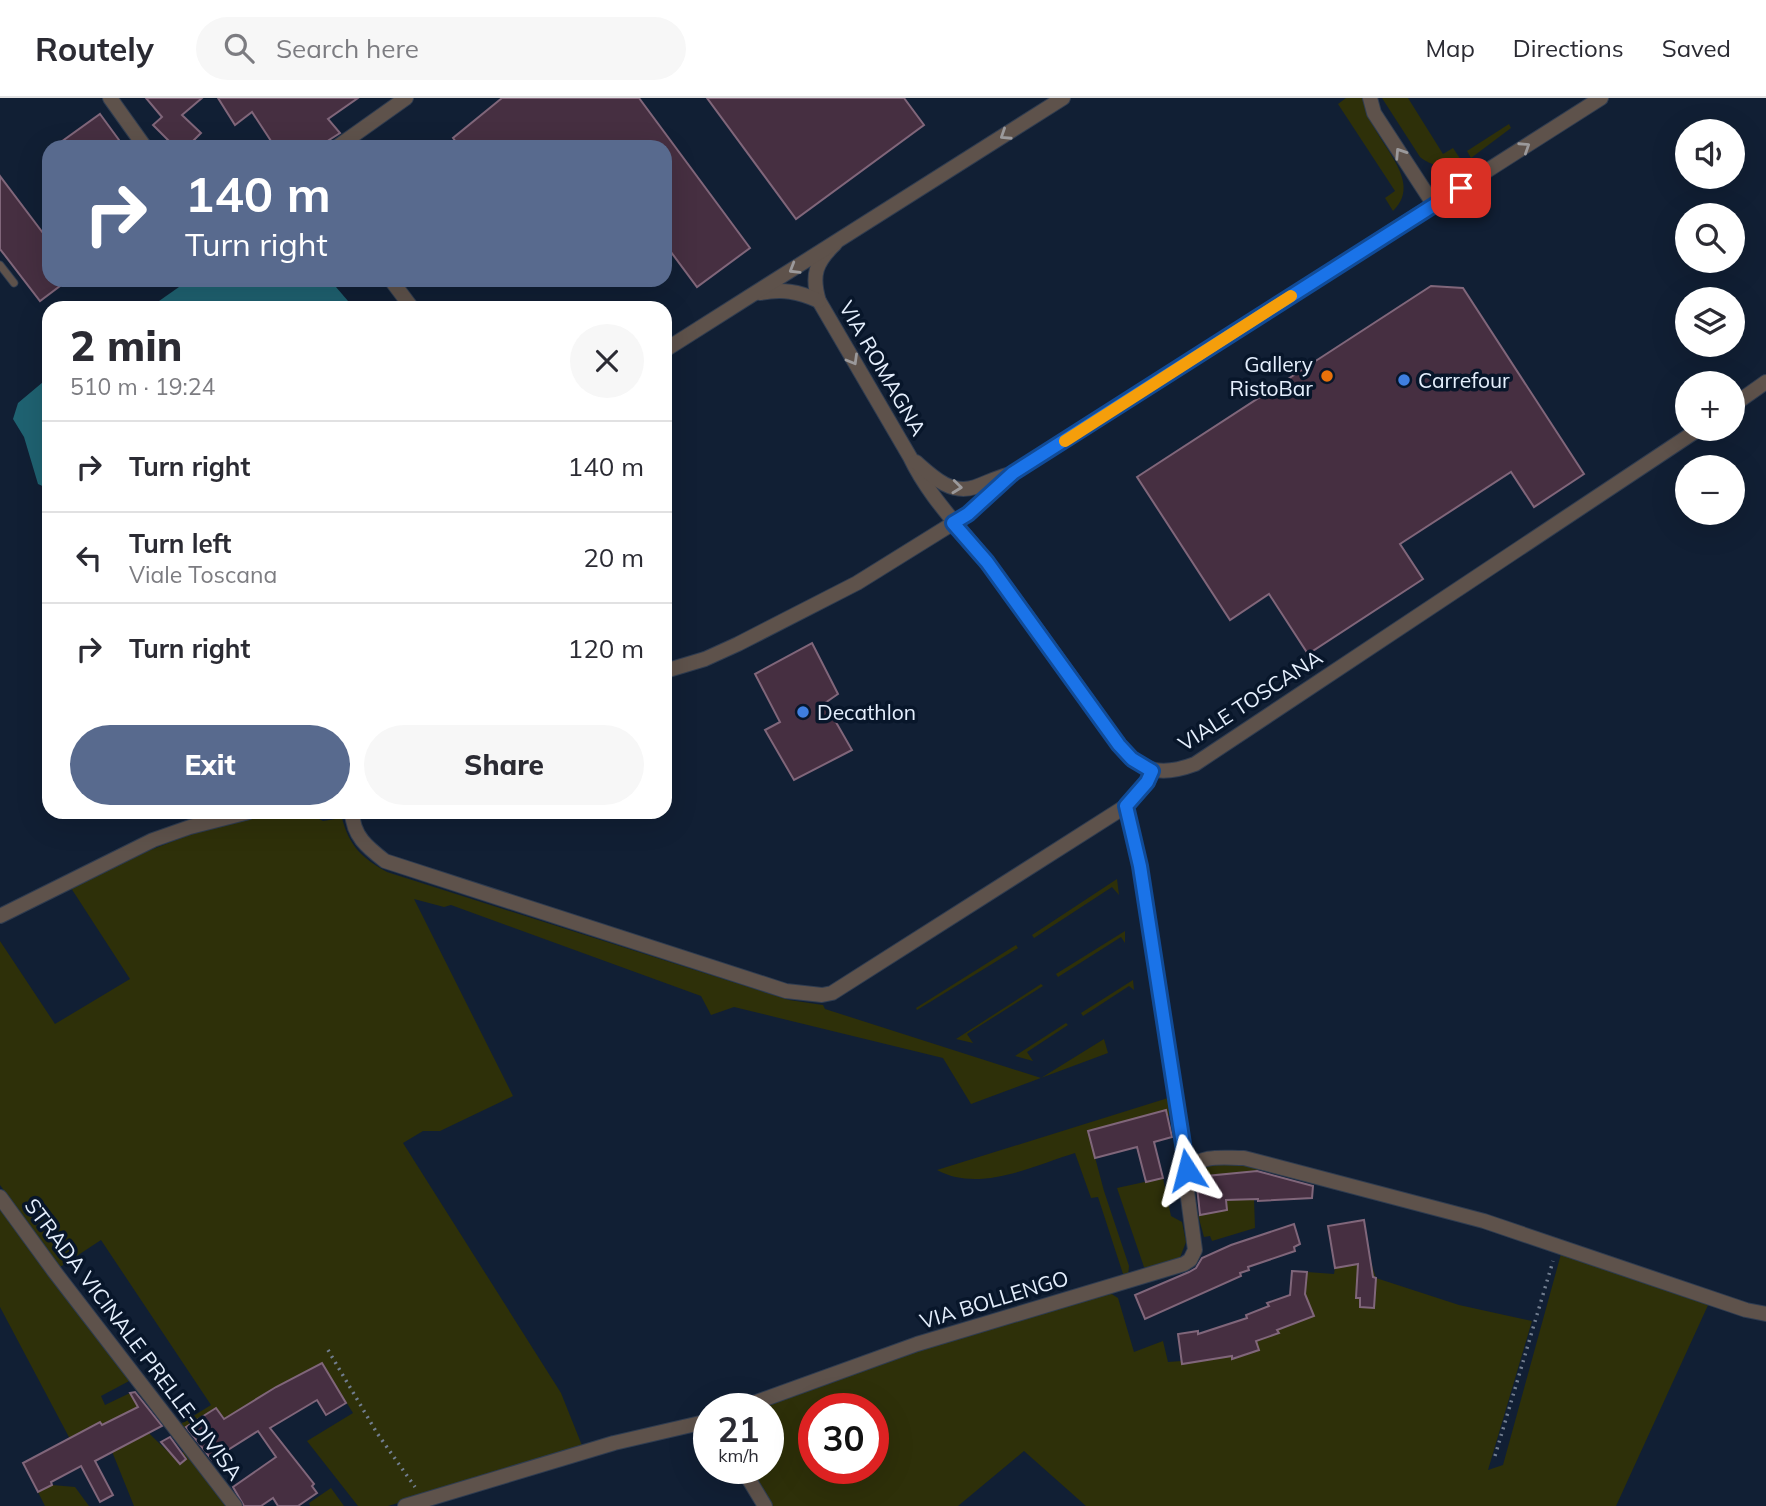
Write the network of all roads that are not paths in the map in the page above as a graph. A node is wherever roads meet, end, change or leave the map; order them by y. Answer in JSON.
{"nodes":[{"id":1,"x":110,"y":98,"type":"edge"},
{"id":2,"x":406,"y":98,"type":"edge"},
{"id":3,"x":1063,"y":98,"type":"edge"},
{"id":4,"x":1370,"y":98,"type":"edge"},
{"id":5,"x":1601,"y":98,"type":"edge"},
{"id":6,"x":140,"y":140,"type":"edge"},
{"id":7,"x":347,"y":140,"type":"edge"},
{"id":8,"x":1434,"y":205,"type":"junction"},
{"id":9,"x":835,"y":244,"type":"junction"},
{"id":10,"x":0,"y":265,"type":"edge"},
{"id":11,"x":14,"y":283,"type":"dead end"},
{"id":12,"x":753,"y":294,"type":"junction"},
{"id":13,"x":819,"y":301,"type":"junction"},
{"id":14,"x":672,"y":346,"type":"edge"},
{"id":15,"x":1766,"y":382,"type":"edge"},
{"id":16,"x":1745,"y":397,"type":"edge"},
{"id":17,"x":1681,"y":441,"type":"edge"},
{"id":18,"x":910,"y":457,"type":"junction"},
{"id":19,"x":1013,"y":473,"type":"junction"},
{"id":20,"x":953,"y":523,"type":"junction"},
{"id":21,"x":672,"y":669,"type":"edge"},
{"id":22,"x":1152,"y":771,"type":"junction"},
{"id":23,"x":1126,"y":806,"type":"junction"},
{"id":24,"x":221,"y":819,"type":"edge"},
{"id":25,"x":353,"y":819,"type":"edge"},
{"id":26,"x":0,"y":916,"type":"edge"},
{"id":27,"x":1186,"y":1177,"type":"junction"},
{"id":28,"x":0,"y":1197,"type":"edge"},
{"id":29,"x":1766,"y":1314,"type":"edge"},
{"id":30,"x":781,"y":1393,"type":"edge"},
{"id":31,"x":693,"y":1425,"type":"edge"},
{"id":32,"x":751,"y":1484,"type":"edge"},
{"id":33,"x":235,"y":1506,"type":"edge"},
{"id":34,"x":405,"y":1506,"type":"edge"},
{"id":35,"x":765,"y":1506,"type":"edge"}],
"edges":[{"from":1,"to":6,"type":"street"},
{"from":2,"to":7,"type":"street"},
{"from":3,"to":9,"type":"street","one_way":true},
{"from":8,"to":4,"type":"street","one_way":true},
{"from":8,"to":5,"type":"street","one_way":true},
{"from":8,"to":19,"type":"street"},
{"from":9,"to":12,"type":"street","one_way":true},
{"from":9,"to":13,"type":"street"},
{"from":10,"to":11,"type":"lane"},
{"from":12,"to":13,"type":"street"},
{"from":12,"to":14,"type":"street"},
{"from":13,"to":18,"type":"street","name":"VIA ROMAGNA","one_way":true},
{"from":15,"to":16,"type":"street"},
{"from":17,"to":22,"type":"street","name":"VIALE TOSCANA"},
{"from":18,"to":19,"type":"street","one_way":true},
{"from":18,"to":20,"type":"street"},
{"from":19,"to":20,"type":"street"},
{"from":20,"to":21,"type":"street"},
{"from":20,"to":22,"type":"street"},
{"from":22,"to":23,"type":"street"},
{"from":23,"to":25,"type":"street"},
{"from":23,"to":27,"type":"street","name":"VIA BOLLENGO"},
{"from":24,"to":26,"type":"street"},
{"from":27,"to":29,"type":"street"},
{"from":27,"to":30,"type":"street","name":"VIA BOLLENGO"},
{"from":28,"to":33,"type":"street","name":"STRADA VICINALE PRELLE-DIVISA"},
{"from":31,"to":34,"type":"street"},
{"from":32,"to":35,"type":"street"}]}
